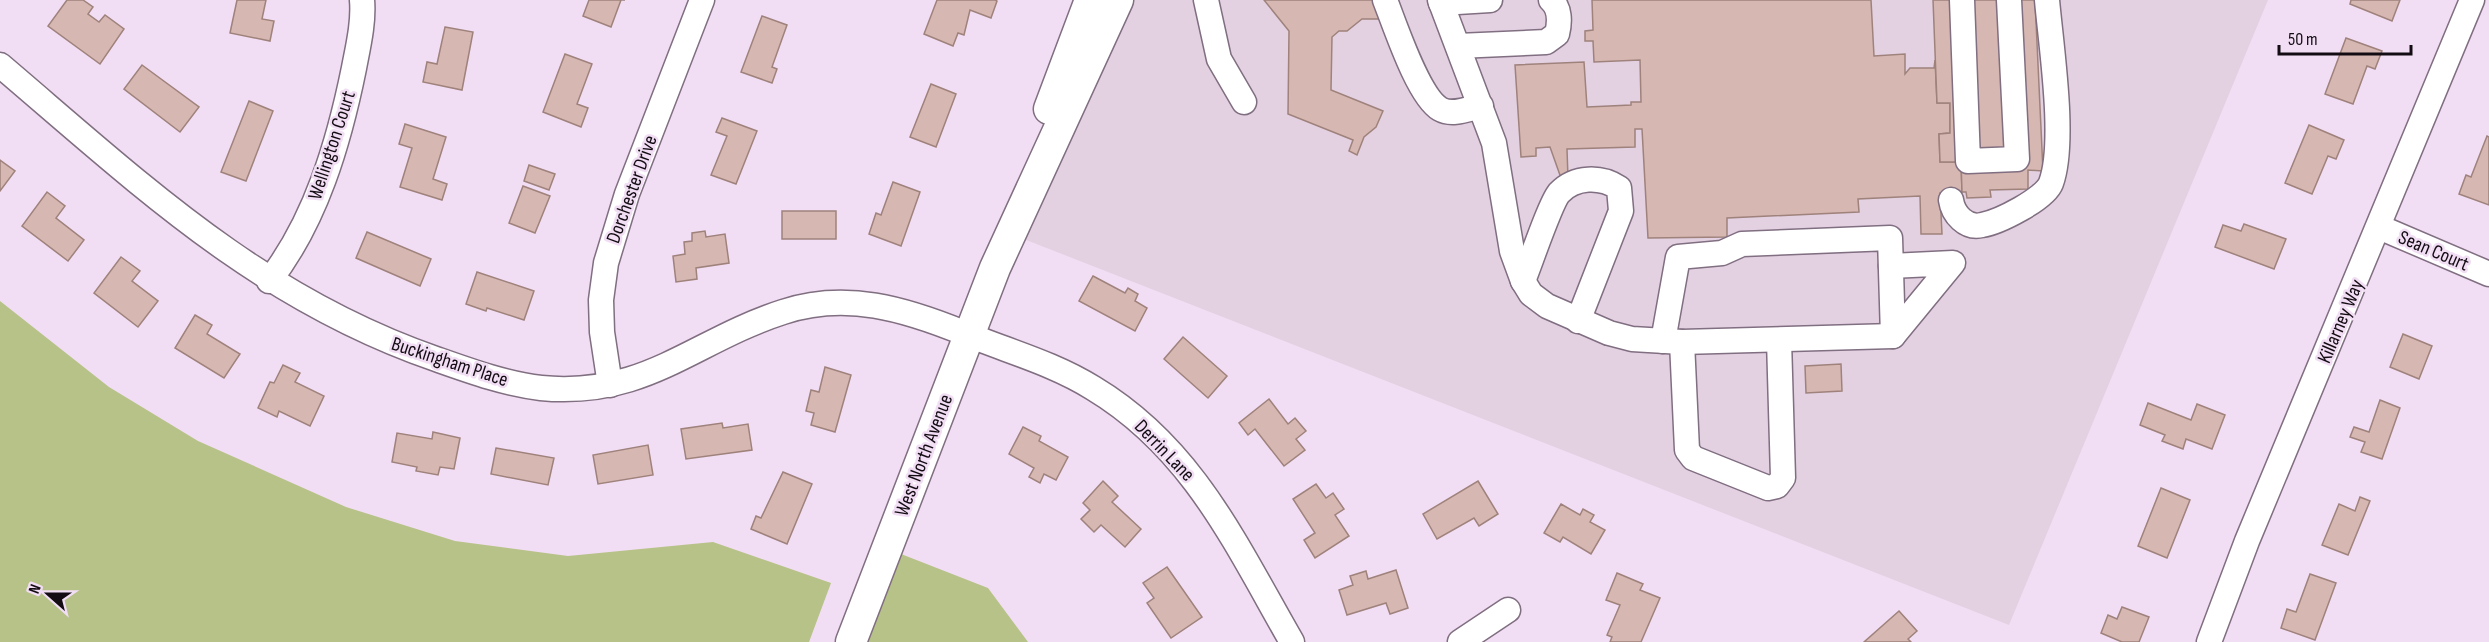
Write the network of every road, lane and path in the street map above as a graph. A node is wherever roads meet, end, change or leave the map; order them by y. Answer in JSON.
{"nodes":[{"id":1,"x":362,"y":0,"type":"edge"},
{"id":2,"x":702,"y":0,"type":"edge"},
{"id":3,"x":1090,"y":0,"type":"edge"},
{"id":4,"x":1118,"y":0,"type":"edge"},
{"id":5,"x":1206,"y":0,"type":"edge"},
{"id":6,"x":1385,"y":0,"type":"edge"},
{"id":7,"x":1490,"y":0,"type":"edge"},
{"id":8,"x":1551,"y":0,"type":"edge"},
{"id":9,"x":1962,"y":0,"type":"edge"},
{"id":10,"x":2009,"y":0,"type":"edge"},
{"id":11,"x":2047,"y":0,"type":"edge"},
{"id":12,"x":2472,"y":0,"type":"edge"},
{"id":13,"x":1440,"y":1,"type":"edge"},
{"id":14,"x":1458,"y":46,"type":"junction"},
{"id":15,"x":0,"y":65,"type":"edge"},
{"id":16,"x":1244,"y":102,"type":"dead end"},
{"id":17,"x":1481,"y":106,"type":"junction"},
{"id":18,"x":1951,"y":200,"type":"dead end"},
{"id":19,"x":2379,"y":227,"type":"junction"},
{"id":20,"x":1891,"y":266,"type":"junction"},
{"id":21,"x":996,"y":268,"type":"junction"},
{"id":22,"x":2489,"y":274,"type":"edge"},
{"id":23,"x":269,"y":281,"type":"junction"},
{"id":24,"x":1523,"y":281,"type":"junction"},
{"id":25,"x":1578,"y":321,"type":"junction"},
{"id":26,"x":968,"y":335,"type":"junction"},
{"id":27,"x":1893,"y":336,"type":"junction"},
{"id":28,"x":1779,"y":340,"type":"junction"},
{"id":29,"x":1672,"y":341,"type":"junction"},
{"id":30,"x":610,"y":385,"type":"junction"},
{"id":31,"x":1508,"y":610,"type":"dead end"},
{"id":32,"x":851,"y":642,"type":"edge"},
{"id":33,"x":1292,"y":642,"type":"edge"},
{"id":34,"x":1460,"y":642,"type":"edge"},
{"id":35,"x":2209,"y":642,"type":"edge"}],
"edges":[{"from":1,"to":23,"type":"street","name":"Wellington Court"},
{"from":2,"to":30,"type":"street","name":"Dorchester Drive"},
{"from":3,"to":21,"type":"main road","name":"West North Avenue"},
{"from":4,"to":21,"type":"main road","name":"West North Avenue"},
{"from":5,"to":16,"type":"street"},
{"from":6,"to":17,"type":"street"},
{"from":7,"to":13,"type":"street"},
{"from":8,"to":14,"type":"street"},
{"from":9,"to":10,"type":"street"},
{"from":11,"to":18,"type":"street"},
{"from":12,"to":19,"type":"street","name":"Killarney Way"},
{"from":13,"to":14,"type":"street"},
{"from":14,"to":17,"type":"street"},
{"from":15,"to":23,"type":"street","name":"Buckingham Place"},
{"from":17,"to":24,"type":"street"},
{"from":19,"to":22,"type":"street","name":"Sean Court"},
{"from":19,"to":35,"type":"street","name":"Killarney Way"},
{"from":20,"to":27,"type":"street"},
{"from":20,"to":27,"type":"street"},
{"from":20,"to":29,"type":"street"},
{"from":21,"to":26,"type":"main road","name":"West North Avenue"},
{"from":23,"to":30,"type":"street","name":"Buckingham Place"},
{"from":24,"to":25,"type":"street"},
{"from":24,"to":25,"type":"street"},
{"from":25,"to":29,"type":"street"},
{"from":26,"to":30,"type":"street","name":"Buckingham Place"},
{"from":26,"to":32,"type":"main road","name":"West North Avenue"},
{"from":26,"to":33,"type":"street","name":"Derrin Lane"},
{"from":27,"to":28,"type":"street"},
{"from":28,"to":29,"type":"street"},
{"from":28,"to":29,"type":"street"},
{"from":31,"to":34,"type":"street"}]}
